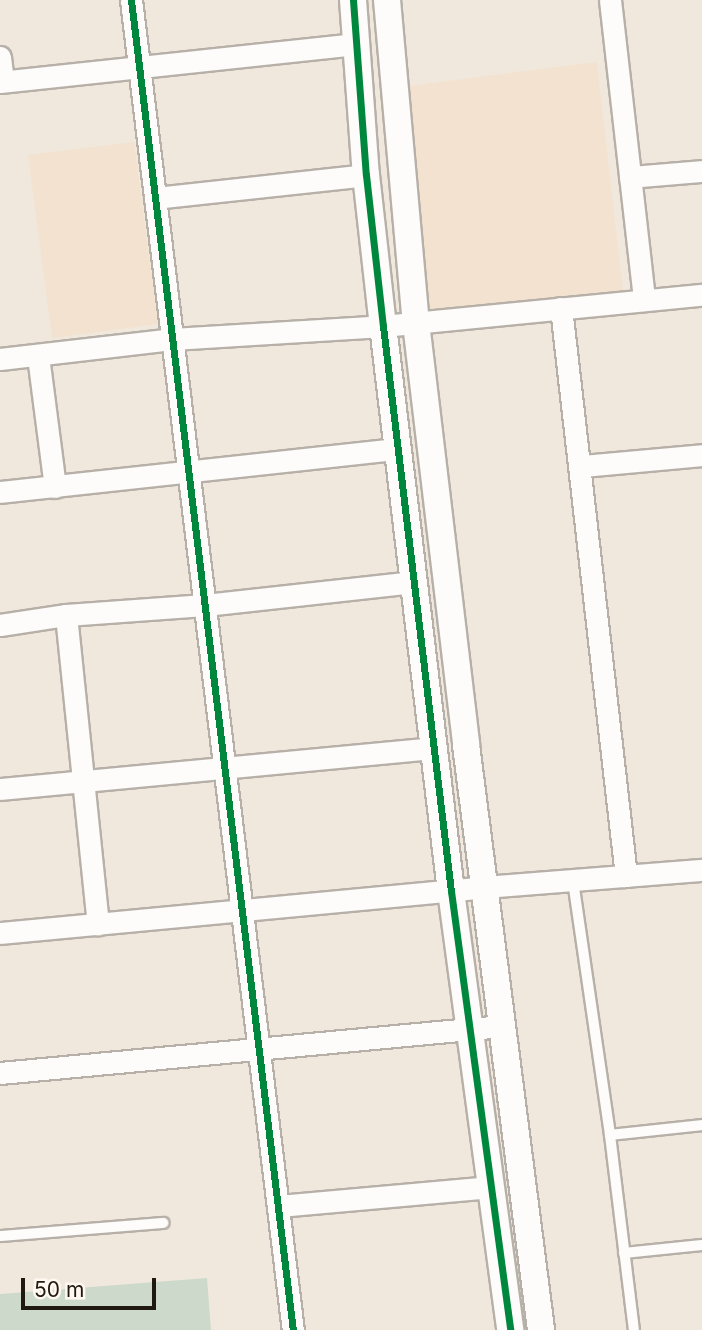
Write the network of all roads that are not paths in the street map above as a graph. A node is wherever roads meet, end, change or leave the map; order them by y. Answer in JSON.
{"nodes":[{"id":1,"x":131,"y":0,"type":"edge"},
{"id":2,"x":353,"y":0,"type":"edge"},
{"id":3,"x":387,"y":0,"type":"edge"},
{"id":4,"x":610,"y":0,"type":"edge"},
{"id":5,"x":356,"y":44,"type":"junction"},
{"id":6,"x":0,"y":57,"type":"edge"},
{"id":7,"x":140,"y":67,"type":"junction"},
{"id":8,"x":2,"y":82,"type":"edge"},
{"id":9,"x":702,"y":171,"type":"edge"},
{"id":10,"x":366,"y":176,"type":"junction"},
{"id":11,"x":630,"y":177,"type":"junction"},
{"id":12,"x":155,"y":198,"type":"junction"},
{"id":13,"x":702,"y":295,"type":"edge"},
{"id":14,"x":644,"y":300,"type":"junction"},
{"id":15,"x":561,"y":308,"type":"junction"},
{"id":16,"x":416,"y":323,"type":"junction"},
{"id":17,"x":383,"y":326,"type":"junction"},
{"id":18,"x":172,"y":339,"type":"junction"},
{"id":19,"x":38,"y":356,"type":"junction"},
{"id":20,"x":0,"y":359,"type":"edge"},
{"id":21,"x":398,"y":449,"type":"junction"},
{"id":22,"x":702,"y":455,"type":"edge"},
{"id":23,"x":582,"y":466,"type":"junction"},
{"id":24,"x":188,"y":471,"type":"junction"},
{"id":25,"x":55,"y":487,"type":"junction"},
{"id":26,"x":0,"y":492,"type":"edge"},
{"id":27,"x":414,"y":582,"type":"junction"},
{"id":28,"x":205,"y":605,"type":"junction"},
{"id":29,"x":65,"y":615,"type":"junction"},
{"id":30,"x":0,"y":625,"type":"edge"},
{"id":31,"x":466,"y":745,"type":"junction"},
{"id":32,"x":435,"y":748,"type":"junction"},
{"id":33,"x":224,"y":766,"type":"junction"},
{"id":34,"x":83,"y":781,"type":"junction"},
{"id":35,"x":0,"y":789,"type":"edge"},
{"id":36,"x":702,"y":872,"type":"edge"},
{"id":37,"x":626,"y":876,"type":"junction"},
{"id":38,"x":573,"y":881,"type":"junction"},
{"id":39,"x":485,"y":887,"type":"junction"},
{"id":40,"x":451,"y":891,"type":"junction"},
{"id":41,"x":242,"y":910,"type":"junction"},
{"id":42,"x":98,"y":924,"type":"junction"},
{"id":43,"x":0,"y":933,"type":"edge"},
{"id":44,"x":502,"y":1026,"type":"junction"},
{"id":45,"x":469,"y":1029,"type":"junction"},
{"id":46,"x":259,"y":1049,"type":"junction"},
{"id":47,"x":0,"y":1073,"type":"edge"},
{"id":48,"x":702,"y":1125,"type":"edge"},
{"id":49,"x":610,"y":1135,"type":"junction"},
{"id":50,"x":489,"y":1187,"type":"junction"},
{"id":51,"x":278,"y":1206,"type":"junction"},
{"id":52,"x":163,"y":1223,"type":"dead end"},
{"id":53,"x":0,"y":1237,"type":"edge"},
{"id":54,"x":702,"y":1245,"type":"edge"},
{"id":55,"x":624,"y":1253,"type":"junction"},
{"id":56,"x":293,"y":1330,"type":"edge"},
{"id":57,"x":509,"y":1330,"type":"edge"},
{"id":58,"x":541,"y":1330,"type":"edge"},
{"id":59,"x":634,"y":1330,"type":"edge"}],
"edges":[{"from":1,"to":7,"type":"street"},
{"from":2,"to":5,"type":"street"},
{"from":3,"to":16,"type":"street"},
{"from":4,"to":11,"type":"street"},
{"from":5,"to":7,"type":"street"},
{"from":5,"to":10,"type":"street"},
{"from":6,"to":8,"type":"street"},
{"from":7,"to":8,"type":"street"},
{"from":7,"to":12,"type":"street"},
{"from":9,"to":11,"type":"street"},
{"from":10,"to":12,"type":"street"},
{"from":10,"to":17,"type":"street"},
{"from":11,"to":14,"type":"street"},
{"from":12,"to":18,"type":"street"},
{"from":13,"to":14,"type":"street"},
{"from":14,"to":15,"type":"street"},
{"from":15,"to":16,"type":"street"},
{"from":15,"to":23,"type":"street"},
{"from":16,"to":17,"type":"street"},
{"from":16,"to":31,"type":"street"},
{"from":17,"to":18,"type":"street"},
{"from":17,"to":21,"type":"street"},
{"from":18,"to":19,"type":"street"},
{"from":18,"to":24,"type":"street"},
{"from":19,"to":20,"type":"street"},
{"from":19,"to":25,"type":"street"},
{"from":21,"to":24,"type":"street"},
{"from":21,"to":27,"type":"street"},
{"from":22,"to":23,"type":"street"},
{"from":23,"to":37,"type":"street"},
{"from":24,"to":25,"type":"street"},
{"from":24,"to":28,"type":"street"},
{"from":25,"to":26,"type":"street"},
{"from":27,"to":28,"type":"street"},
{"from":27,"to":32,"type":"street"},
{"from":28,"to":29,"type":"street"},
{"from":28,"to":33,"type":"street"},
{"from":29,"to":30,"type":"street"},
{"from":29,"to":34,"type":"street"},
{"from":31,"to":32,"type":"street"},
{"from":31,"to":39,"type":"street"},
{"from":32,"to":33,"type":"street"},
{"from":32,"to":40,"type":"street"},
{"from":33,"to":34,"type":"street"},
{"from":33,"to":41,"type":"street"},
{"from":34,"to":35,"type":"street"},
{"from":34,"to":42,"type":"street"},
{"from":36,"to":37,"type":"street"},
{"from":37,"to":38,"type":"street"},
{"from":38,"to":39,"type":"street"},
{"from":38,"to":49,"type":"lane"},
{"from":39,"to":40,"type":"street"},
{"from":39,"to":44,"type":"street"},
{"from":40,"to":41,"type":"street"},
{"from":40,"to":45,"type":"street"},
{"from":41,"to":42,"type":"street"},
{"from":41,"to":46,"type":"street"},
{"from":42,"to":43,"type":"street"},
{"from":44,"to":45,"type":"street"},
{"from":44,"to":58,"type":"street"},
{"from":45,"to":46,"type":"street"},
{"from":45,"to":50,"type":"street"},
{"from":46,"to":47,"type":"street"},
{"from":46,"to":51,"type":"street"},
{"from":48,"to":49,"type":"lane"},
{"from":49,"to":55,"type":"lane"},
{"from":50,"to":51,"type":"street"},
{"from":50,"to":57,"type":"street"},
{"from":51,"to":56,"type":"street"},
{"from":52,"to":53,"type":"lane"},
{"from":54,"to":55,"type":"lane"},
{"from":55,"to":59,"type":"lane"}]}
